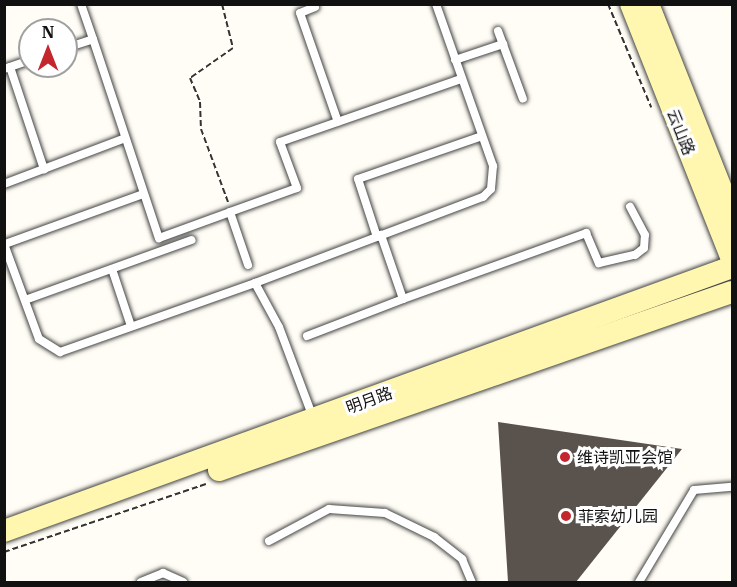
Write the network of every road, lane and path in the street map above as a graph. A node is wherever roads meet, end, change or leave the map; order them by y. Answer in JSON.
{"nodes":[{"id":1,"x":81,"y":4,"type":"edge"},
{"id":2,"x":222,"y":4,"type":"edge"},
{"id":3,"x":436,"y":4,"type":"edge"},
{"id":4,"x":630,"y":4,"type":"edge"},
{"id":5,"x":648,"y":4,"type":"edge"},
{"id":6,"x":317,"y":5,"type":"edge"},
{"id":7,"x":498,"y":31,"type":"dead end"},
{"id":8,"x":93,"y":39,"type":"junction"},
{"id":9,"x":78,"y":44,"type":"edge"},
{"id":10,"x":503,"y":44,"type":"junction"},
{"id":11,"x":454,"y":60,"type":"junction"},
{"id":12,"x":7,"y":68,"type":"edge"},
{"id":13,"x":461,"y":79,"type":"junction"},
{"id":14,"x":523,"y":99,"type":"dead end"},
{"id":15,"x":338,"y":122,"type":"junction"},
{"id":16,"x":482,"y":136,"type":"junction"},
{"id":17,"x":123,"y":139,"type":"junction"},
{"id":18,"x":44,"y":169,"type":"junction"},
{"id":19,"x":4,"y":184,"type":"edge"},
{"id":20,"x":143,"y":194,"type":"junction"},
{"id":21,"x":630,"y":207,"type":"dead end"},
{"id":22,"x":231,"y":212,"type":"junction"},
{"id":23,"x":732,"y":216,"type":"edge"},
{"id":24,"x":379,"y":236,"type":"junction"},
{"id":25,"x":192,"y":240,"type":"dead end"},
{"id":26,"x":4,"y":244,"type":"edge"},
{"id":27,"x":7,"y":259,"type":"edge"},
{"id":28,"x":732,"y":259,"type":"edge"},
{"id":29,"x":248,"y":265,"type":"dead end"},
{"id":30,"x":732,"y":267,"type":"edge"},
{"id":31,"x":112,"y":269,"type":"junction"},
{"id":32,"x":255,"y":282,"type":"junction"},
{"id":33,"x":732,"y":292,"type":"edge"},
{"id":34,"x":404,"y":299,"type":"junction"},
{"id":35,"x":25,"y":300,"type":"junction"},
{"id":36,"x":131,"y":326,"type":"junction"},
{"id":37,"x":307,"y":336,"type":"dead end"},
{"id":38,"x":314,"y":420,"type":"junction"},
{"id":39,"x":732,"y":487,"type":"edge"},
{"id":40,"x":4,"y":531,"type":"edge"},
{"id":41,"x":269,"y":541,"type":"dead end"},
{"id":42,"x":4,"y":543,"type":"edge"},
{"id":43,"x":141,"y":582,"type":"edge"},
{"id":44,"x":183,"y":582,"type":"edge"},
{"id":45,"x":472,"y":582,"type":"edge"},
{"id":46,"x":639,"y":582,"type":"edge"}],
"edges":[{"from":1,"to":8,"type":"lane"},
{"from":2,"to":22,"type":"path"},
{"from":3,"to":11,"type":"lane"},
{"from":4,"to":28,"type":"street","name":"云山路"},
{"from":5,"to":23,"type":"street","name":"云山路"},
{"from":6,"to":15,"type":"lane"},
{"from":7,"to":10,"type":"lane"},
{"from":8,"to":9,"type":"lane"},
{"from":8,"to":17,"type":"lane"},
{"from":10,"to":11,"type":"lane"},
{"from":10,"to":14,"type":"lane"},
{"from":11,"to":13,"type":"lane"},
{"from":12,"to":18,"type":"lane"},
{"from":13,"to":15,"type":"lane"},
{"from":13,"to":16,"type":"lane"},
{"from":15,"to":22,"type":"lane"},
{"from":16,"to":24,"type":"lane"},
{"from":16,"to":24,"type":"lane"},
{"from":17,"to":18,"type":"lane"},
{"from":17,"to":20,"type":"lane"},
{"from":18,"to":19,"type":"lane"},
{"from":20,"to":22,"type":"lane"},
{"from":20,"to":26,"type":"lane"},
{"from":21,"to":34,"type":"lane"},
{"from":22,"to":29,"type":"lane"},
{"from":24,"to":32,"type":"lane"},
{"from":24,"to":34,"type":"lane"},
{"from":25,"to":31,"type":"lane"},
{"from":26,"to":27,"type":"lane"},
{"from":27,"to":35,"type":"lane"},
{"from":30,"to":38,"type":"street","name":"明月路"},
{"from":31,"to":35,"type":"lane"},
{"from":31,"to":36,"type":"lane"},
{"from":32,"to":36,"type":"lane"},
{"from":32,"to":38,"type":"lane"},
{"from":33,"to":42,"type":"street","name":"明月路"},
{"from":34,"to":37,"type":"lane"},
{"from":35,"to":36,"type":"lane"},
{"from":38,"to":40,"type":"street","name":"明月路"},
{"from":39,"to":46,"type":"lane"},
{"from":41,"to":45,"type":"lane"},
{"from":43,"to":44,"type":"lane"}]}
